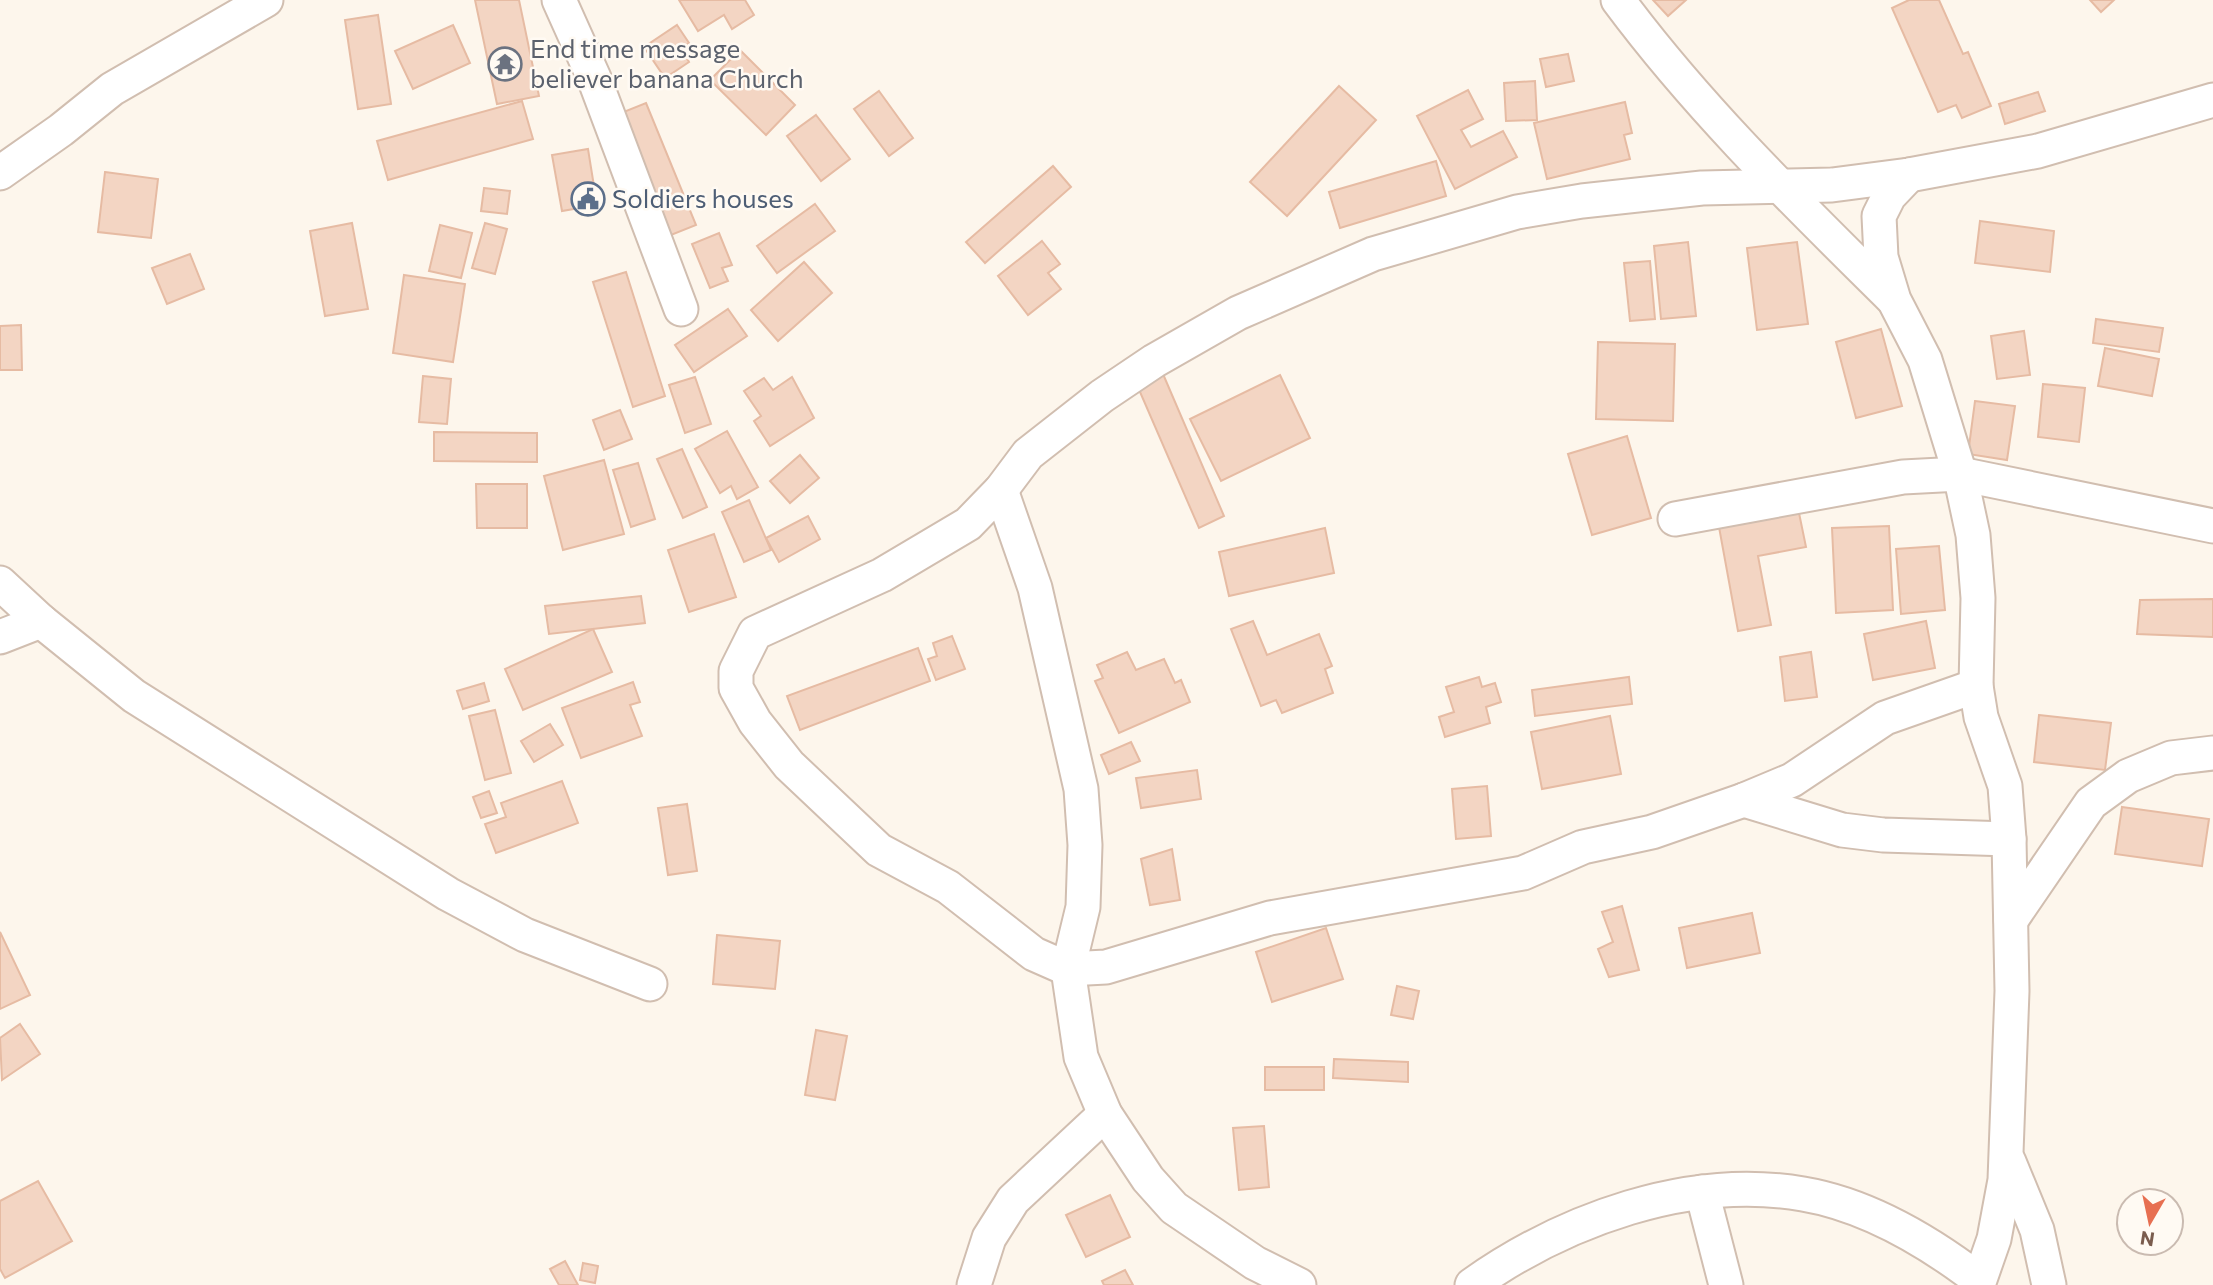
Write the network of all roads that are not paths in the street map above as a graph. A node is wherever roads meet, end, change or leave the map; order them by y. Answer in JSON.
{"nodes":[{"id":1,"x":266,"y":0,"type":"edge"},
{"id":2,"x":559,"y":0,"type":"edge"},
{"id":3,"x":1618,"y":0,"type":"edge"},
{"id":4,"x":2213,"y":100,"type":"edge"},
{"id":5,"x":0,"y":173,"type":"edge"},
{"id":6,"x":1909,"y":176,"type":"junction"},
{"id":7,"x":1778,"y":187,"type":"junction"},
{"id":8,"x":1894,"y":300,"type":"junction"},
{"id":9,"x":681,"y":309,"type":"dead end"},
{"id":10,"x":1960,"y":474,"type":"junction"},
{"id":11,"x":1001,"y":491,"type":"junction"},
{"id":12,"x":1675,"y":519,"type":"dead end"},
{"id":13,"x":2213,"y":526,"type":"edge"},
{"id":14,"x":0,"y":583,"type":"edge"},
{"id":15,"x":41,"y":621,"type":"junction"},
{"id":16,"x":0,"y":637,"type":"edge"},
{"id":17,"x":1976,"y":686,"type":"junction"},
{"id":18,"x":2213,"y":753,"type":"edge"},
{"id":19,"x":1744,"y":800,"type":"junction"},
{"id":20,"x":2009,"y":839,"type":"junction"},
{"id":21,"x":2011,"y":920,"type":"junction"},
{"id":22,"x":1069,"y":969,"type":"junction"},
{"id":23,"x":650,"y":984,"type":"dead end"},
{"id":24,"x":1105,"y":1114,"type":"junction"},
{"id":25,"x":2005,"y":1154,"type":"junction"},
{"id":26,"x":1702,"y":1192,"type":"junction"},
{"id":27,"x":1984,"y":1283,"type":"edge"},
{"id":28,"x":974,"y":1285,"type":"edge"},
{"id":29,"x":1299,"y":1285,"type":"edge"},
{"id":30,"x":1472,"y":1285,"type":"edge"},
{"id":31,"x":1726,"y":1285,"type":"edge"},
{"id":32,"x":2049,"y":1285,"type":"edge"}],
"edges":[{"from":1,"to":5,"type":"street"},
{"from":2,"to":9,"type":"street"},
{"from":3,"to":7,"type":"street"},
{"from":4,"to":6,"type":"street"},
{"from":6,"to":7,"type":"street"},
{"from":6,"to":8,"type":"street"},
{"from":7,"to":8,"type":"street"},
{"from":7,"to":11,"type":"street"},
{"from":8,"to":10,"type":"street"},
{"from":10,"to":12,"type":"street"},
{"from":10,"to":13,"type":"street"},
{"from":10,"to":17,"type":"street"},
{"from":11,"to":22,"type":"street"},
{"from":11,"to":22,"type":"street"},
{"from":14,"to":15,"type":"street"},
{"from":15,"to":16,"type":"street"},
{"from":15,"to":23,"type":"street"},
{"from":17,"to":19,"type":"street"},
{"from":17,"to":20,"type":"street"},
{"from":18,"to":21,"type":"street"},
{"from":19,"to":20,"type":"street"},
{"from":19,"to":22,"type":"street"},
{"from":20,"to":21,"type":"street"},
{"from":21,"to":25,"type":"street"},
{"from":22,"to":24,"type":"street"},
{"from":24,"to":28,"type":"street"},
{"from":24,"to":29,"type":"street"},
{"from":25,"to":27,"type":"street"},
{"from":25,"to":32,"type":"street"},
{"from":26,"to":27,"type":"street"},
{"from":26,"to":30,"type":"street"},
{"from":26,"to":31,"type":"street"}]}
